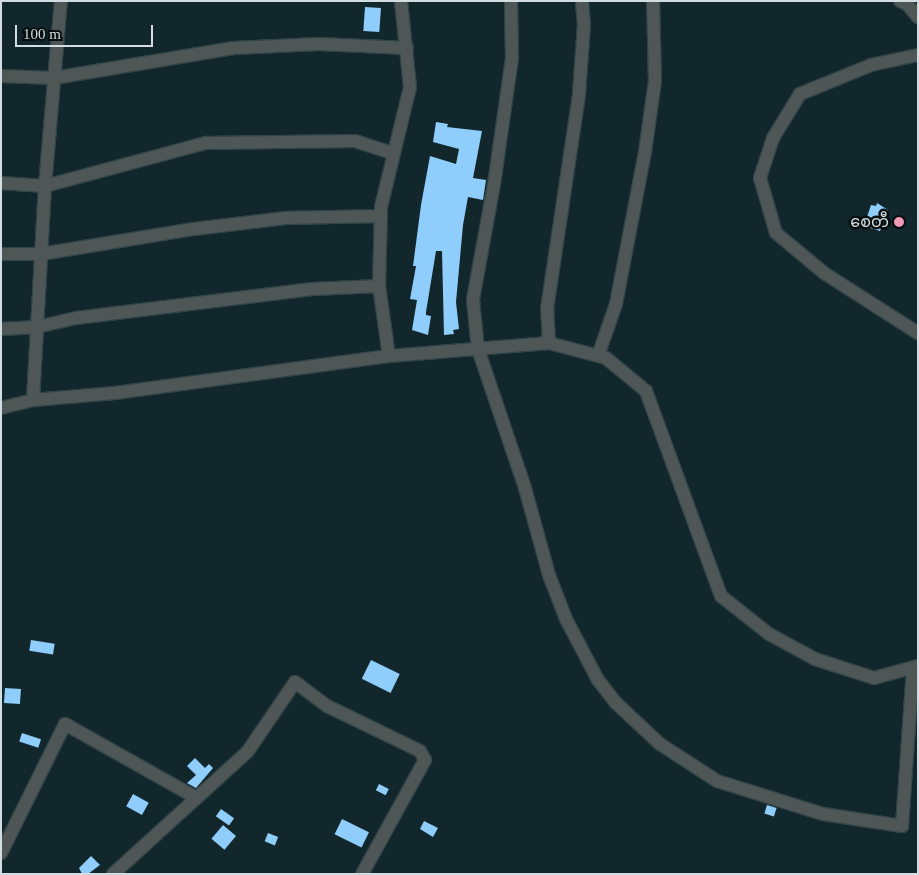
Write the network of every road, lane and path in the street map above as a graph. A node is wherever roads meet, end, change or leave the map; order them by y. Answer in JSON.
{"nodes":[{"id":1,"x":61,"y":1,"type":"edge"},
{"id":2,"x":401,"y":1,"type":"edge"},
{"id":3,"x":511,"y":1,"type":"edge"},
{"id":4,"x":582,"y":1,"type":"edge"},
{"id":5,"x":653,"y":1,"type":"edge"},
{"id":6,"x":900,"y":1,"type":"edge"},
{"id":7,"x":918,"y":17,"type":"edge"},
{"id":8,"x":407,"y":48,"type":"junction"},
{"id":9,"x":918,"y":54,"type":"edge"},
{"id":10,"x":1,"y":76,"type":"edge"},
{"id":11,"x":54,"y":78,"type":"junction"},
{"id":12,"x":392,"y":153,"type":"junction"},
{"id":13,"x":1,"y":182,"type":"edge"},
{"id":14,"x":45,"y":186,"type":"junction"},
{"id":15,"x":381,"y":216,"type":"junction"},
{"id":16,"x":1,"y":254,"type":"edge"},
{"id":17,"x":41,"y":254,"type":"junction"},
{"id":18,"x":379,"y":286,"type":"junction"},
{"id":19,"x":37,"y":327,"type":"junction"},
{"id":20,"x":1,"y":329,"type":"edge"},
{"id":21,"x":918,"y":334,"type":"edge"},
{"id":22,"x":549,"y":343,"type":"junction"},
{"id":23,"x":478,"y":349,"type":"junction"},
{"id":24,"x":389,"y":356,"type":"junction"},
{"id":25,"x":598,"y":356,"type":"junction"},
{"id":26,"x":33,"y":400,"type":"junction"},
{"id":27,"x":1,"y":408,"type":"edge"},
{"id":28,"x":915,"y":667,"type":"edge"},
{"id":29,"x":196,"y":798,"type":"junction"},
{"id":30,"x":1,"y":853,"type":"edge"},
{"id":31,"x":113,"y":874,"type":"edge"},
{"id":32,"x":362,"y":874,"type":"edge"}],
"edges":[{"from":1,"to":11,"type":"street"},
{"from":2,"to":8,"type":"street"},
{"from":3,"to":23,"type":"street"},
{"from":4,"to":22,"type":"street"},
{"from":5,"to":25,"type":"street"},
{"from":6,"to":7,"type":"street"},
{"from":8,"to":11,"type":"street"},
{"from":8,"to":12,"type":"street"},
{"from":9,"to":21,"type":"street"},
{"from":10,"to":11,"type":"street"},
{"from":11,"to":14,"type":"street"},
{"from":12,"to":14,"type":"street"},
{"from":12,"to":15,"type":"street"},
{"from":13,"to":14,"type":"street"},
{"from":14,"to":17,"type":"street"},
{"from":15,"to":17,"type":"street"},
{"from":15,"to":18,"type":"street"},
{"from":16,"to":17,"type":"street"},
{"from":17,"to":19,"type":"street"},
{"from":18,"to":19,"type":"street"},
{"from":18,"to":24,"type":"street"},
{"from":19,"to":20,"type":"street"},
{"from":19,"to":26,"type":"street"},
{"from":22,"to":23,"type":"street"},
{"from":22,"to":25,"type":"street"},
{"from":23,"to":24,"type":"street"},
{"from":23,"to":28,"type":"street"},
{"from":24,"to":26,"type":"street"},
{"from":25,"to":28,"type":"street"},
{"from":26,"to":27,"type":"street"},
{"from":29,"to":30,"type":"street"},
{"from":29,"to":31,"type":"street"},
{"from":29,"to":32,"type":"street"}]}
